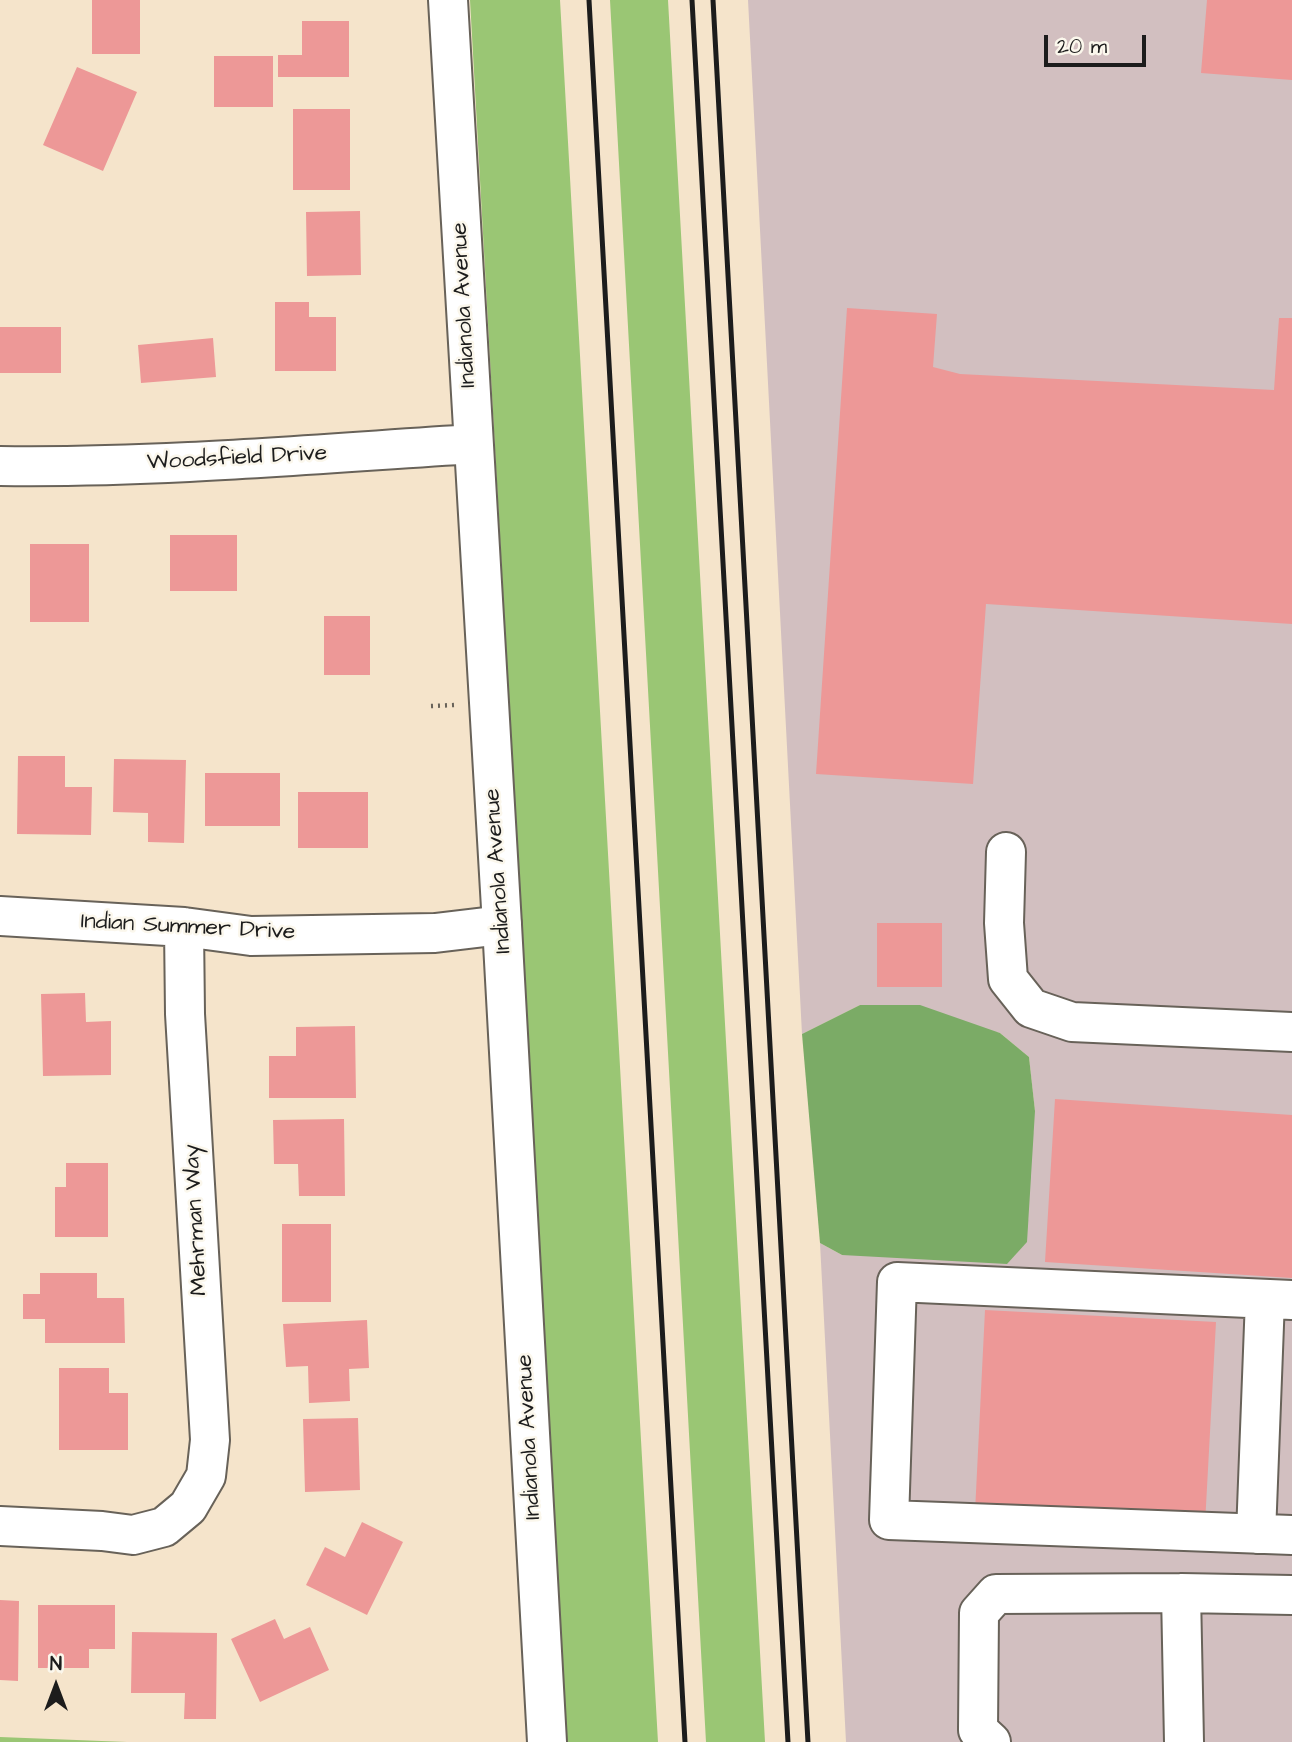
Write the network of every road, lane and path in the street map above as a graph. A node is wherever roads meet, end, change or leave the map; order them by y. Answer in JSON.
{"nodes":[{"id":1,"x":448,"y":0,"type":"edge"},
{"id":2,"x":473,"y":444,"type":"junction"},
{"id":3,"x":0,"y":466,"type":"edge"},
{"id":4,"x":1006,"y":852,"type":"dead end"},
{"id":5,"x":0,"y":916,"type":"edge"},
{"id":6,"x":502,"y":925,"type":"junction"},
{"id":7,"x":184,"y":928,"type":"junction"},
{"id":8,"x":1292,"y":1032,"type":"edge"},
{"id":9,"x":1278,"y":1299,"type":"edge"},
{"id":10,"x":0,"y":1526,"type":"edge"},
{"id":11,"x":1274,"y":1535,"type":"edge"},
{"id":12,"x":1181,"y":1593,"type":"junction"},
{"id":13,"x":1292,"y":1595,"type":"edge"},
{"id":14,"x":547,"y":1742,"type":"edge"},
{"id":15,"x":991,"y":1742,"type":"edge"},
{"id":16,"x":1184,"y":1742,"type":"edge"}],
"edges":[{"from":1,"to":2,"type":"street","name":"Indianola Avenue"},
{"from":2,"to":3,"type":"street","name":"Woodsfield Drive"},
{"from":2,"to":6,"type":"street","name":"Indianola Avenue"},
{"from":4,"to":8,"type":"street"},
{"from":5,"to":7,"type":"street","name":"Indian Summer Drive"},
{"from":6,"to":7,"type":"street","name":"Indian Summer Drive"},
{"from":6,"to":14,"type":"street","name":"Indianola Avenue"},
{"from":7,"to":10,"type":"street","name":"Mehrman Way"},
{"from":9,"to":11,"type":"street"},
{"from":9,"to":11,"type":"street"},
{"from":12,"to":13,"type":"street"},
{"from":12,"to":15,"type":"street"},
{"from":12,"to":16,"type":"street"}]}
